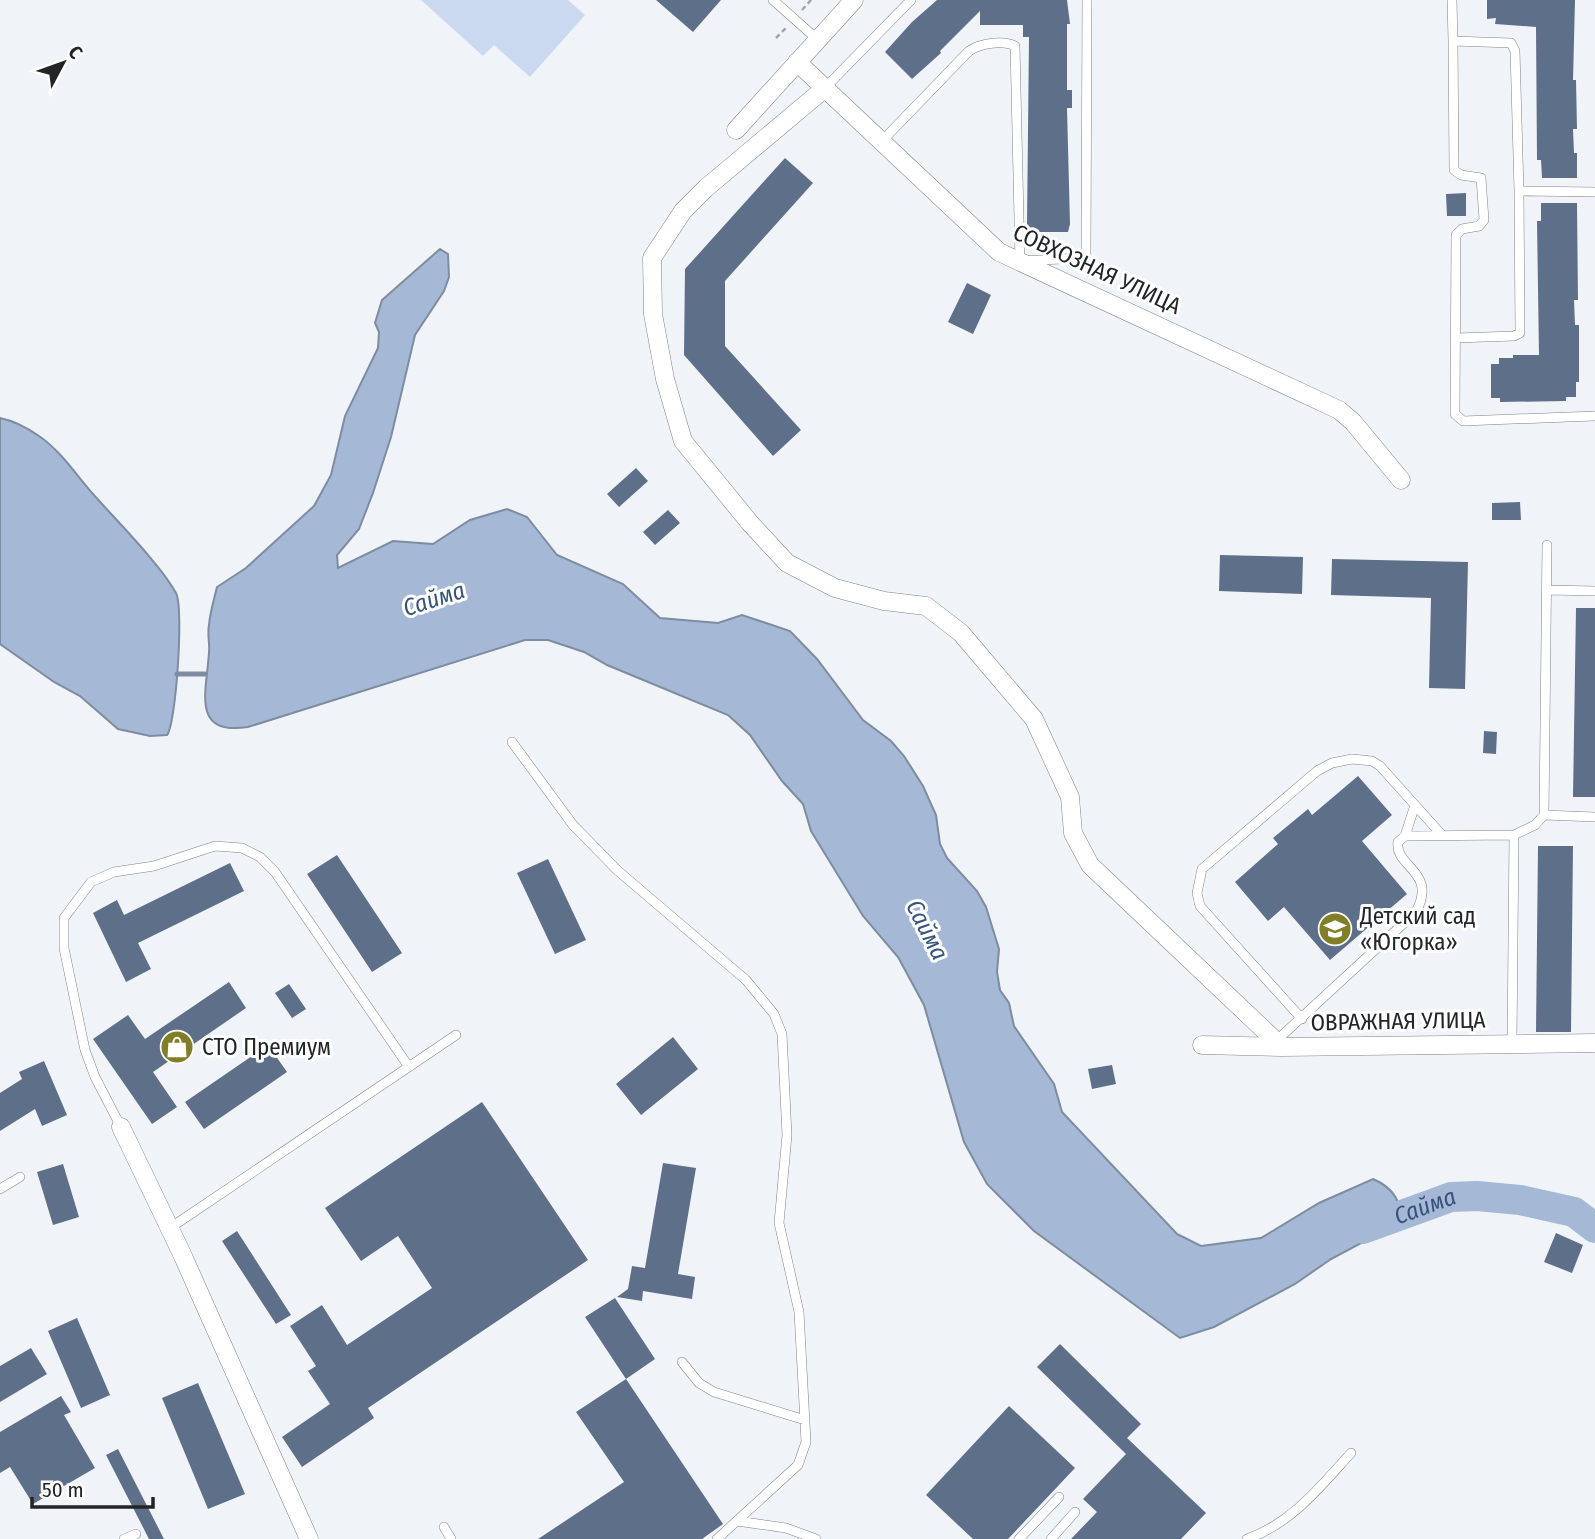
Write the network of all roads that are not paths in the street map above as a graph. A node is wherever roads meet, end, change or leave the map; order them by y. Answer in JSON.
{"nodes":[{"id":1,"x":773,"y":0,"type":"edge"},
{"id":2,"x":854,"y":0,"type":"edge"},
{"id":3,"x":911,"y":0,"type":"edge"},
{"id":4,"x":1087,"y":0,"type":"edge"},
{"id":5,"x":1452,"y":0,"type":"edge"},
{"id":6,"x":818,"y":40,"type":"junction"},
{"id":7,"x":1453,"y":41,"type":"junction"},
{"id":8,"x":797,"y":62,"type":"junction"},
{"id":9,"x":824,"y":89,"type":"junction"},
{"id":10,"x":736,"y":130,"type":"dead end"},
{"id":11,"x":881,"y":142,"type":"junction"},
{"id":12,"x":1519,"y":191,"type":"junction"},
{"id":13,"x":1595,"y":192,"type":"edge"},
{"id":14,"x":1020,"y":261,"type":"junction"},
{"id":15,"x":1456,"y":338,"type":"junction"},
{"id":16,"x":1595,"y":416,"type":"edge"},
{"id":17,"x":1401,"y":480,"type":"dead end"},
{"id":18,"x":1548,"y":545,"type":"dead end"},
{"id":19,"x":1548,"y":590,"type":"junction"},
{"id":20,"x":1595,"y":591,"type":"edge"},
{"id":21,"x":512,"y":742,"type":"dead end"},
{"id":22,"x":1415,"y":805,"type":"junction"},
{"id":23,"x":1545,"y":815,"type":"junction"},
{"id":24,"x":1595,"y":817,"type":"edge"},
{"id":25,"x":1441,"y":834,"type":"junction"},
{"id":26,"x":1514,"y":835,"type":"junction"},
{"id":27,"x":1405,"y":836,"type":"junction"},
{"id":28,"x":1301,"y":1018,"type":"junction"},
{"id":29,"x":456,"y":1035,"type":"dead end"},
{"id":30,"x":1513,"y":1043,"type":"junction"},
{"id":31,"x":1595,"y":1043,"type":"edge"},
{"id":32,"x":1279,"y":1044,"type":"junction"},
{"id":33,"x":1202,"y":1045,"type":"dead end"},
{"id":34,"x":409,"y":1067,"type":"junction"},
{"id":35,"x":121,"y":1127,"type":"joint"},
{"id":36,"x":20,"y":1177,"type":"dead end"},
{"id":37,"x":0,"y":1189,"type":"edge"},
{"id":38,"x":170,"y":1228,"type":"junction"},
{"id":39,"x":682,"y":1362,"type":"dead end"},
{"id":40,"x":805,"y":1420,"type":"junction"},
{"id":41,"x":1351,"y":1453,"type":"dead end"},
{"id":42,"x":1059,"y":1497,"type":"dead end"},
{"id":43,"x":1075,"y":1512,"type":"dead end"},
{"id":44,"x":737,"y":1521,"type":"junction"},
{"id":45,"x":444,"y":1527,"type":"dead end"},
{"id":46,"x":136,"y":1534,"type":"dead end"},
{"id":47,"x":124,"y":1539,"type":"edge"},
{"id":48,"x":309,"y":1539,"type":"edge"},
{"id":49,"x":451,"y":1539,"type":"edge"},
{"id":50,"x":717,"y":1539,"type":"edge"},
{"id":51,"x":816,"y":1539,"type":"edge"},
{"id":52,"x":1019,"y":1539,"type":"edge"},
{"id":53,"x":1051,"y":1539,"type":"edge"},
{"id":54,"x":1247,"y":1539,"type":"edge"}],
"edges":[{"from":1,"to":6,"type":"lane"},
{"from":2,"to":6,"type":"street"},
{"from":3,"to":9,"type":"lane"},
{"from":4,"to":14,"type":"lane"},
{"from":5,"to":7,"type":"lane"},
{"from":6,"to":8,"type":"street"},
{"from":7,"to":12,"type":"lane"},
{"from":7,"to":15,"type":"lane"},
{"from":8,"to":9,"type":"street","name":"СОВХОЗНАЯ УЛИЦА"},
{"from":8,"to":10,"type":"street"},
{"from":9,"to":11,"type":"street","name":"СОВХОЗНАЯ УЛИЦА"},
{"from":9,"to":32,"type":"street"},
{"from":11,"to":14,"type":"street","name":"СОВХОЗНАЯ УЛИЦА"},
{"from":11,"to":14,"type":"lane"},
{"from":12,"to":13,"type":"lane"},
{"from":12,"to":15,"type":"lane"},
{"from":14,"to":17,"type":"street","name":"СОВХОЗНАЯ УЛИЦА"},
{"from":15,"to":16,"type":"lane"},
{"from":18,"to":19,"type":"lane"},
{"from":19,"to":20,"type":"lane"},
{"from":19,"to":23,"type":"lane"},
{"from":21,"to":40,"type":"lane"},
{"from":22,"to":25,"type":"lane"},
{"from":22,"to":27,"type":"lane"},
{"from":22,"to":28,"type":"lane"},
{"from":23,"to":24,"type":"lane"},
{"from":23,"to":26,"type":"lane"},
{"from":25,"to":26,"type":"lane"},
{"from":25,"to":27,"type":"lane"},
{"from":26,"to":30,"type":"lane"},
{"from":27,"to":28,"type":"lane"},
{"from":28,"to":32,"type":"lane"},
{"from":29,"to":34,"type":"lane"},
{"from":30,"to":31,"type":"street","name":"ОВРАЖНАЯ УЛИЦА"},
{"from":30,"to":32,"type":"street","name":"ОВРАЖНАЯ УЛИЦА"},
{"from":32,"to":33,"type":"street","name":"ОВРАЖНАЯ УЛИЦА"},
{"from":34,"to":35,"type":"lane"},
{"from":34,"to":38,"type":"lane"},
{"from":35,"to":38,"type":"street"},
{"from":36,"to":37,"type":"lane"},
{"from":38,"to":48,"type":"street"},
{"from":39,"to":40,"type":"lane"},
{"from":40,"to":44,"type":"lane"},
{"from":41,"to":54,"type":"lane"},
{"from":42,"to":52,"type":"lane"},
{"from":43,"to":53,"type":"lane"},
{"from":44,"to":50,"type":"lane"},
{"from":44,"to":51,"type":"lane"},
{"from":45,"to":49,"type":"lane"},
{"from":46,"to":47,"type":"lane"}]}
